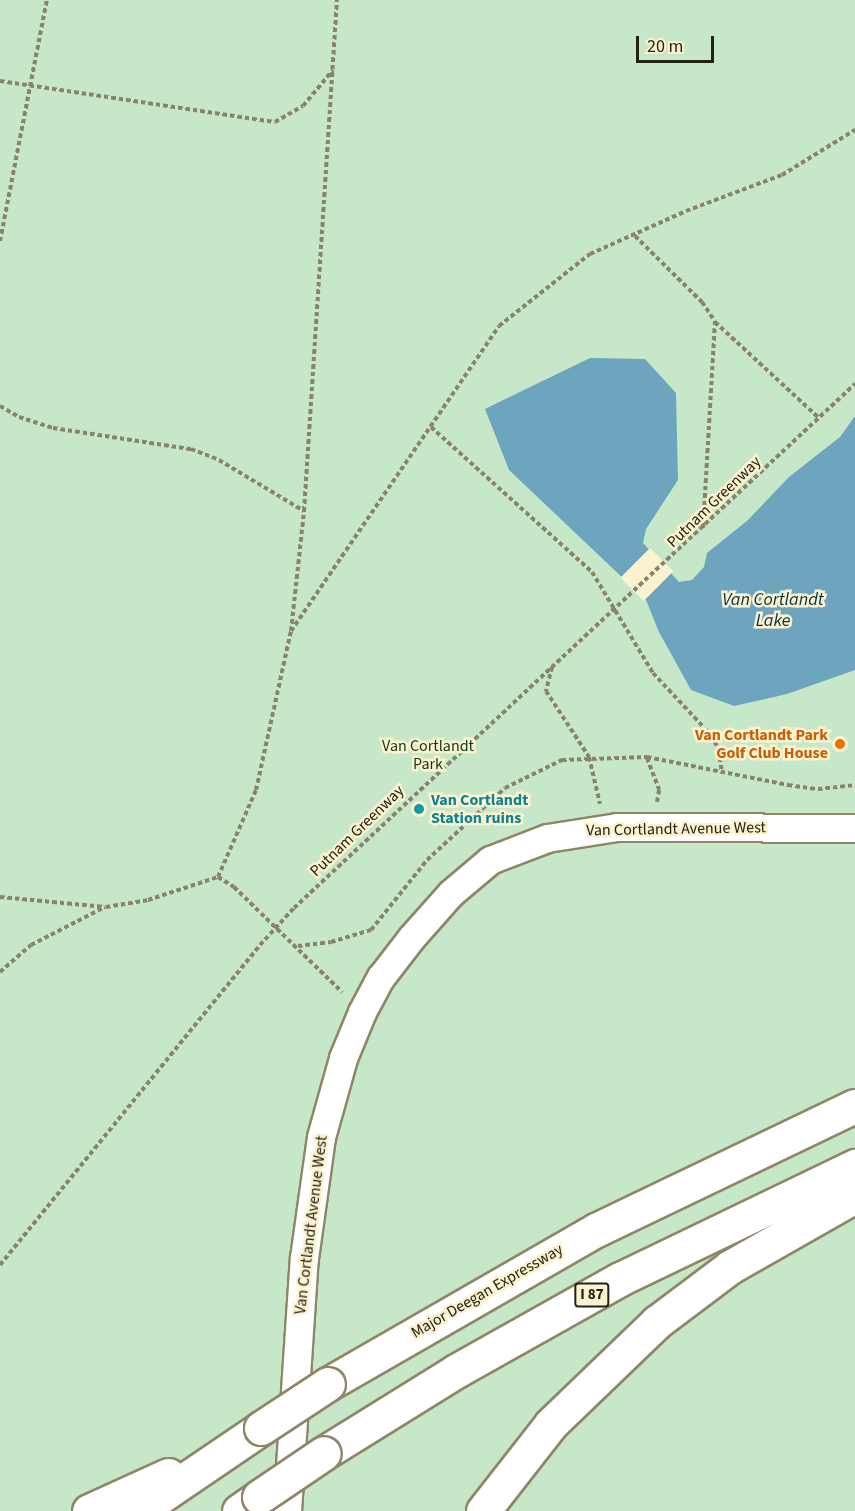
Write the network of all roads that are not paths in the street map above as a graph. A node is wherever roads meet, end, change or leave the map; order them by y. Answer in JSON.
{"nodes":[{"id":1,"x":855,"y":828,"type":"edge"},
{"id":2,"x":855,"y":1106,"type":"edge"},
{"id":3,"x":855,"y":1166,"type":"edge"},
{"id":4,"x":855,"y":1196,"type":"edge"},
{"id":5,"x":220,"y":1456,"type":"junction"},
{"id":6,"x":262,"y":1506,"type":"edge"},
{"id":7,"x":89,"y":1511,"type":"edge"},
{"id":8,"x":140,"y":1511,"type":"edge"},
{"id":9,"x":483,"y":1511,"type":"edge"}],
"edges":[{"from":1,"to":6,"type":"street","name":"Van Cortlandt Avenue West"},
{"from":2,"to":5,"type":"highway","name":"Major Deegan Expressway","bridge":true},
{"from":3,"to":6,"type":"highway","number":"I 87","bridge":true},
{"from":4,"to":9,"type":"highway"},
{"from":5,"to":7,"type":"highway"},
{"from":5,"to":8,"type":"highway","name":"Major Deegan Expressway"}]}
